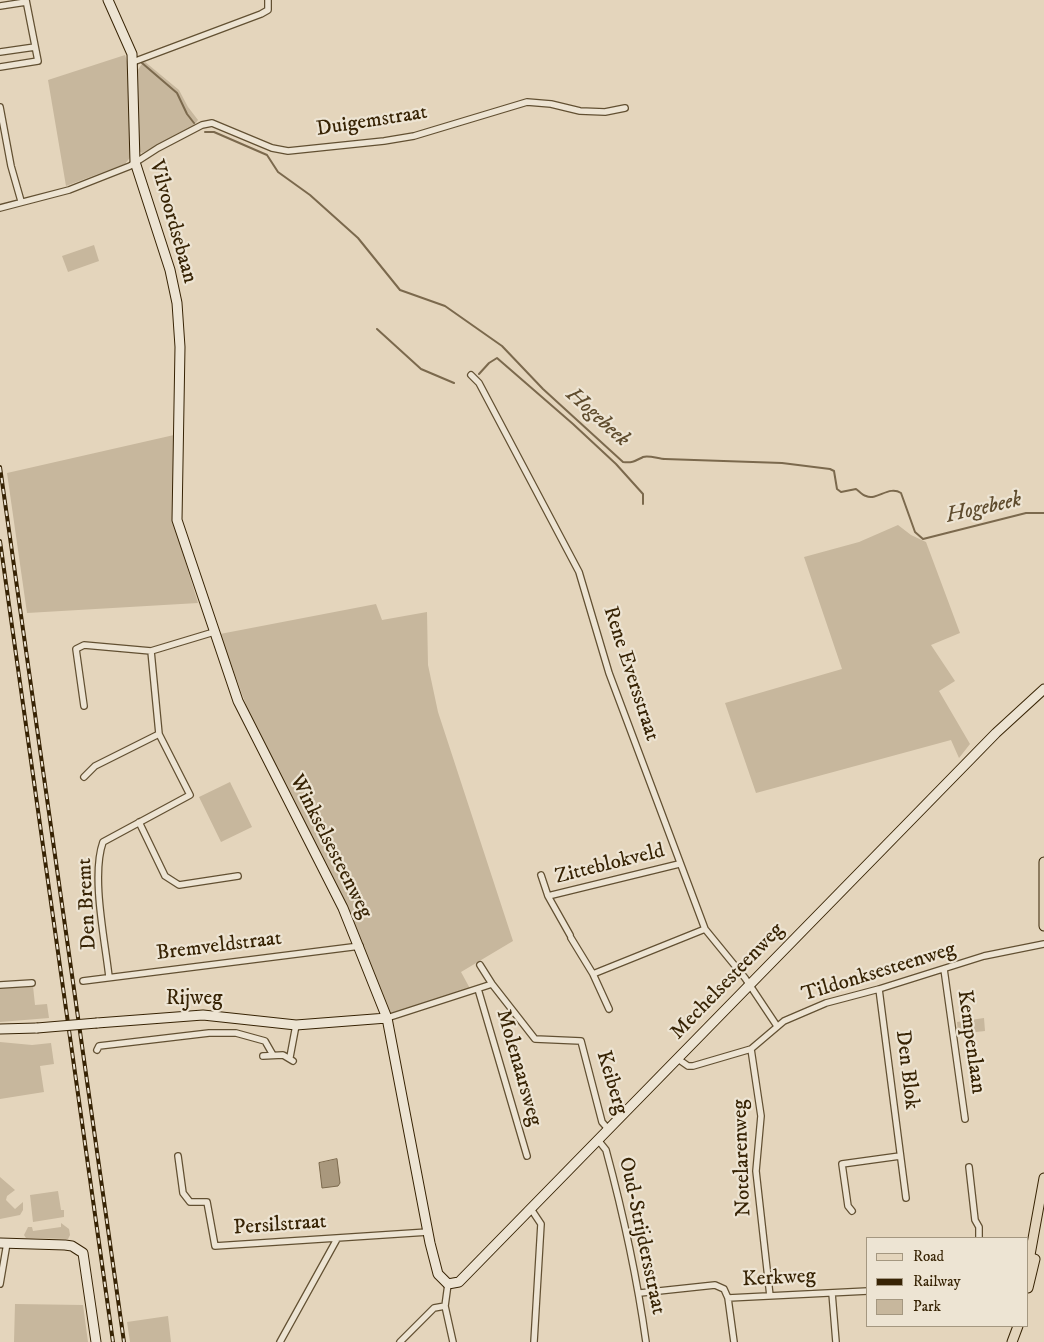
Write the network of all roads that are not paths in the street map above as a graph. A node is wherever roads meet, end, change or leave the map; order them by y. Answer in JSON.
{"nodes":[{"id":1,"x":108,"y":0,"type":"edge"},
{"id":2,"x":268,"y":0,"type":"edge"},
{"id":3,"x":26,"y":1,"type":"edge"},
{"id":4,"x":0,"y":6,"type":"edge"},
{"id":5,"x":35,"y":48,"type":"junction"},
{"id":6,"x":0,"y":52,"type":"edge"},
{"id":7,"x":133,"y":62,"type":"junction"},
{"id":8,"x":0,"y":67,"type":"edge"},
{"id":9,"x":0,"y":107,"type":"edge"},
{"id":10,"x":625,"y":108,"type":"dead end"},
{"id":11,"x":135,"y":162,"type":"junction"},
{"id":12,"x":21,"y":201,"type":"junction"},
{"id":13,"x":0,"y":208,"type":"edge"},
{"id":14,"x":471,"y":375,"type":"dead end"},
{"id":15,"x":178,"y":428,"type":"joint"},
{"id":16,"x":214,"y":632,"type":"junction"},
{"id":17,"x":151,"y":651,"type":"junction"},
{"id":18,"x":1044,"y":684,"type":"edge"},
{"id":19,"x":1044,"y":689,"type":"edge"},
{"id":20,"x":1031,"y":699,"type":"junction"},
{"id":21,"x":84,"y":706,"type":"dead end"},
{"id":22,"x":159,"y":734,"type":"junction"},
{"id":23,"x":84,"y":777,"type":"dead end"},
{"id":24,"x":139,"y":822,"type":"junction"},
{"id":25,"x":1044,"y":862,"type":"edge"},
{"id":26,"x":679,"y":864,"type":"junction"},
{"id":27,"x":541,"y":874,"type":"dead end"},
{"id":28,"x":238,"y":876,"type":"dead end"},
{"id":29,"x":548,"y":896,"type":"junction"},
{"id":30,"x":1044,"y":926,"type":"edge"},
{"id":31,"x":704,"y":929,"type":"junction"},
{"id":32,"x":1044,"y":944,"type":"edge"},
{"id":33,"x":360,"y":946,"type":"junction"},
{"id":34,"x":480,"y":965,"type":"dead end"},
{"id":35,"x":944,"y":969,"type":"junction"},
{"id":36,"x":593,"y":974,"type":"junction"},
{"id":37,"x":109,"y":977,"type":"junction"},
{"id":38,"x":83,"y":980,"type":"dead end"},
{"id":39,"x":32,"y":983,"type":"dead end"},
{"id":40,"x":492,"y":984,"type":"junction"},
{"id":41,"x":0,"y":985,"type":"edge"},
{"id":42,"x":750,"y":986,"type":"junction"},
{"id":43,"x":478,"y":989,"type":"junction"},
{"id":44,"x":879,"y":989,"type":"junction"},
{"id":45,"x":609,"y":1009,"type":"dead end"},
{"id":46,"x":387,"y":1018,"type":"junction"},
{"id":47,"x":296,"y":1025,"type":"junction"},
{"id":48,"x":777,"y":1026,"type":"junction"},
{"id":49,"x":0,"y":1029,"type":"edge"},
{"id":50,"x":97,"y":1050,"type":"dead end"},
{"id":51,"x":751,"y":1050,"type":"junction"},
{"id":52,"x":273,"y":1055,"type":"junction"},
{"id":53,"x":264,"y":1056,"type":"dead end"},
{"id":54,"x":678,"y":1058,"type":"junction"},
{"id":55,"x":965,"y":1118,"type":"dead end"},
{"id":56,"x":609,"y":1130,"type":"junction"},
{"id":57,"x":598,"y":1140,"type":"junction"},
{"id":58,"x":178,"y":1156,"type":"dead end"},
{"id":59,"x":527,"y":1156,"type":"dead end"},
{"id":60,"x":900,"y":1156,"type":"junction"},
{"id":61,"x":969,"y":1167,"type":"dead end"},
{"id":62,"x":1044,"y":1178,"type":"edge"},
{"id":63,"x":906,"y":1198,"type":"dead end"},
{"id":64,"x":1044,"y":1208,"type":"edge"},
{"id":65,"x":531,"y":1209,"type":"junction"},
{"id":66,"x":852,"y":1211,"type":"dead end"},
{"id":67,"x":428,"y":1232,"type":"junction"},
{"id":68,"x":979,"y":1237,"type":"edge"},
{"id":69,"x":337,"y":1239,"type":"junction"},
{"id":70,"x":4,"y":1243,"type":"edge"},
{"id":71,"x":77,"y":1249,"type":"junction"},
{"id":72,"x":1029,"y":1260,"type":"edge"},
{"id":73,"x":1029,"y":1283,"type":"edge"},
{"id":74,"x":0,"y":1284,"type":"edge"},
{"id":75,"x":448,"y":1284,"type":"junction"},
{"id":76,"x":866,"y":1291,"type":"edge"},
{"id":77,"x":640,"y":1293,"type":"junction"},
{"id":78,"x":832,"y":1293,"type":"junction"},
{"id":79,"x":770,"y":1296,"type":"junction"},
{"id":80,"x":728,"y":1298,"type":"junction"},
{"id":81,"x":445,"y":1306,"type":"junction"},
{"id":82,"x":1012,"y":1327,"type":"edge"},
{"id":83,"x":1018,"y":1327,"type":"edge"},
{"id":84,"x":92,"y":1342,"type":"edge"},
{"id":85,"x":96,"y":1342,"type":"edge"},
{"id":86,"x":280,"y":1342,"type":"edge"},
{"id":87,"x":400,"y":1342,"type":"edge"},
{"id":88,"x":453,"y":1342,"type":"edge"},
{"id":89,"x":534,"y":1342,"type":"edge"},
{"id":90,"x":646,"y":1342,"type":"edge"},
{"id":91,"x":734,"y":1342,"type":"edge"},
{"id":92,"x":836,"y":1342,"type":"edge"},
{"id":93,"x":1008,"y":1342,"type":"edge"},
{"id":94,"x":1012,"y":1342,"type":"edge"}],
"edges":[{"from":1,"to":7,"type":"street","name":"Vilvoordsebaan"},
{"from":2,"to":7,"type":"street"},
{"from":3,"to":4,"type":"street"},
{"from":3,"to":5,"type":"street"},
{"from":5,"to":6,"type":"street"},
{"from":5,"to":8,"type":"street"},
{"from":7,"to":11,"type":"street","name":"Vilvoordsebaan"},
{"from":9,"to":12,"type":"street"},
{"from":10,"to":11,"type":"street","name":"Duigemstraat"},
{"from":11,"to":12,"type":"street","name":"Duigemstraat"},
{"from":11,"to":15,"type":"street","name":"Vilvoordsebaan"},
{"from":12,"to":13,"type":"street","name":"Duigemstraat"},
{"from":14,"to":26,"type":"street","name":"Rene Eversstraat"},
{"from":15,"to":16,"type":"street","name":"Winkselsesteenweg"},
{"from":16,"to":17,"type":"street"},
{"from":16,"to":33,"type":"street","name":"Winkselsesteenweg"},
{"from":17,"to":21,"type":"street"},
{"from":17,"to":22,"type":"street","name":"Den Bremt"},
{"from":18,"to":20,"type":"street","name":"Mechelsesteenweg"},
{"from":19,"to":20,"type":"street","name":"Mechelsesteenweg"},
{"from":20,"to":42,"type":"street","name":"Mechelsesteenweg"},
{"from":22,"to":23,"type":"street"},
{"from":22,"to":24,"type":"street","name":"Den Bremt"},
{"from":24,"to":28,"type":"street"},
{"from":24,"to":37,"type":"street","name":"Den Bremt"},
{"from":25,"to":30,"type":"main road"},
{"from":26,"to":29,"type":"street","name":"Zitteblokveld"},
{"from":26,"to":31,"type":"street","name":"Rene Eversstraat"},
{"from":27,"to":29,"type":"street","name":"Zitteblokveld"},
{"from":29,"to":36,"type":"street","name":"Zitteblokveld"},
{"from":31,"to":36,"type":"street"},
{"from":31,"to":42,"type":"street","name":"Rene Eversstraat"},
{"from":32,"to":35,"type":"street","name":"Tildonksesteenweg"},
{"from":33,"to":37,"type":"street","name":"Bremveldstraat"},
{"from":33,"to":46,"type":"street","name":"Winkselsesteenweg"},
{"from":34,"to":40,"type":"street","name":"Keiberg"},
{"from":35,"to":44,"type":"street","name":"Tildonksesteenweg"},
{"from":35,"to":55,"type":"street","name":"Kempenlaan"},
{"from":36,"to":45,"type":"street","name":"Zitteblokveld"},
{"from":37,"to":38,"type":"street","name":"Bremveldstraat"},
{"from":39,"to":41,"type":"street"},
{"from":40,"to":43,"type":"street"},
{"from":40,"to":56,"type":"street","name":"Keiberg"},
{"from":42,"to":48,"type":"street","name":"Rene Eversstraat"},
{"from":42,"to":54,"type":"street","name":"Mechelsesteenweg"},
{"from":43,"to":46,"type":"street"},
{"from":43,"to":59,"type":"street","name":"Molenaarsweg"},
{"from":44,"to":48,"type":"street","name":"Tildonksesteenweg"},
{"from":44,"to":60,"type":"street","name":"Den Blok"},
{"from":46,"to":47,"type":"street","name":"Rijweg"},
{"from":46,"to":67,"type":"street","name":"Winkselsesteenweg"},
{"from":47,"to":49,"type":"street","name":"Rijweg","bridge":true},
{"from":47,"to":52,"type":"street"},
{"from":48,"to":51,"type":"street","name":"Tildonksesteenweg"},
{"from":50,"to":52,"type":"street"},
{"from":51,"to":54,"type":"street","name":"Tildonksesteenweg"},
{"from":51,"to":79,"type":"street","name":"Notelarenweg"},
{"from":52,"to":53,"type":"street"},
{"from":54,"to":56,"type":"street","name":"Mechelsesteenweg"},
{"from":56,"to":57,"type":"street","name":"Mechelsesteenweg"},
{"from":57,"to":65,"type":"street","name":"Mechelsesteenweg"},
{"from":57,"to":77,"type":"street","name":"Oud-Strijdersstraat"},
{"from":58,"to":69,"type":"street","name":"Persilstraat"},
{"from":60,"to":63,"type":"street","name":"Den Blok"},
{"from":60,"to":66,"type":"street"},
{"from":61,"to":68,"type":"street"},
{"from":62,"to":72,"type":"main road"},
{"from":64,"to":73,"type":"main road"},
{"from":65,"to":75,"type":"street","name":"Mechelsesteenweg"},
{"from":65,"to":89,"type":"street"},
{"from":67,"to":69,"type":"street","name":"Persilstraat"},
{"from":67,"to":75,"type":"street","name":"Winkselsesteenweg"},
{"from":69,"to":86,"type":"street"},
{"from":70,"to":71,"type":"street"},
{"from":70,"to":74,"type":"street"},
{"from":71,"to":84,"type":"street"},
{"from":71,"to":85,"type":"street"},
{"from":75,"to":81,"type":"street"},
{"from":76,"to":78,"type":"street","name":"Kerkweg"},
{"from":77,"to":80,"type":"street","name":"Kerkweg"},
{"from":77,"to":90,"type":"street","name":"Oud-Strijdersstraat"},
{"from":78,"to":79,"type":"street","name":"Kerkweg"},
{"from":78,"to":92,"type":"street"},
{"from":79,"to":80,"type":"street","name":"Kerkweg"},
{"from":80,"to":91,"type":"street"},
{"from":81,"to":87,"type":"street"},
{"from":81,"to":88,"type":"street"},
{"from":82,"to":93,"type":"main road"},
{"from":83,"to":94,"type":"main road"}]}
